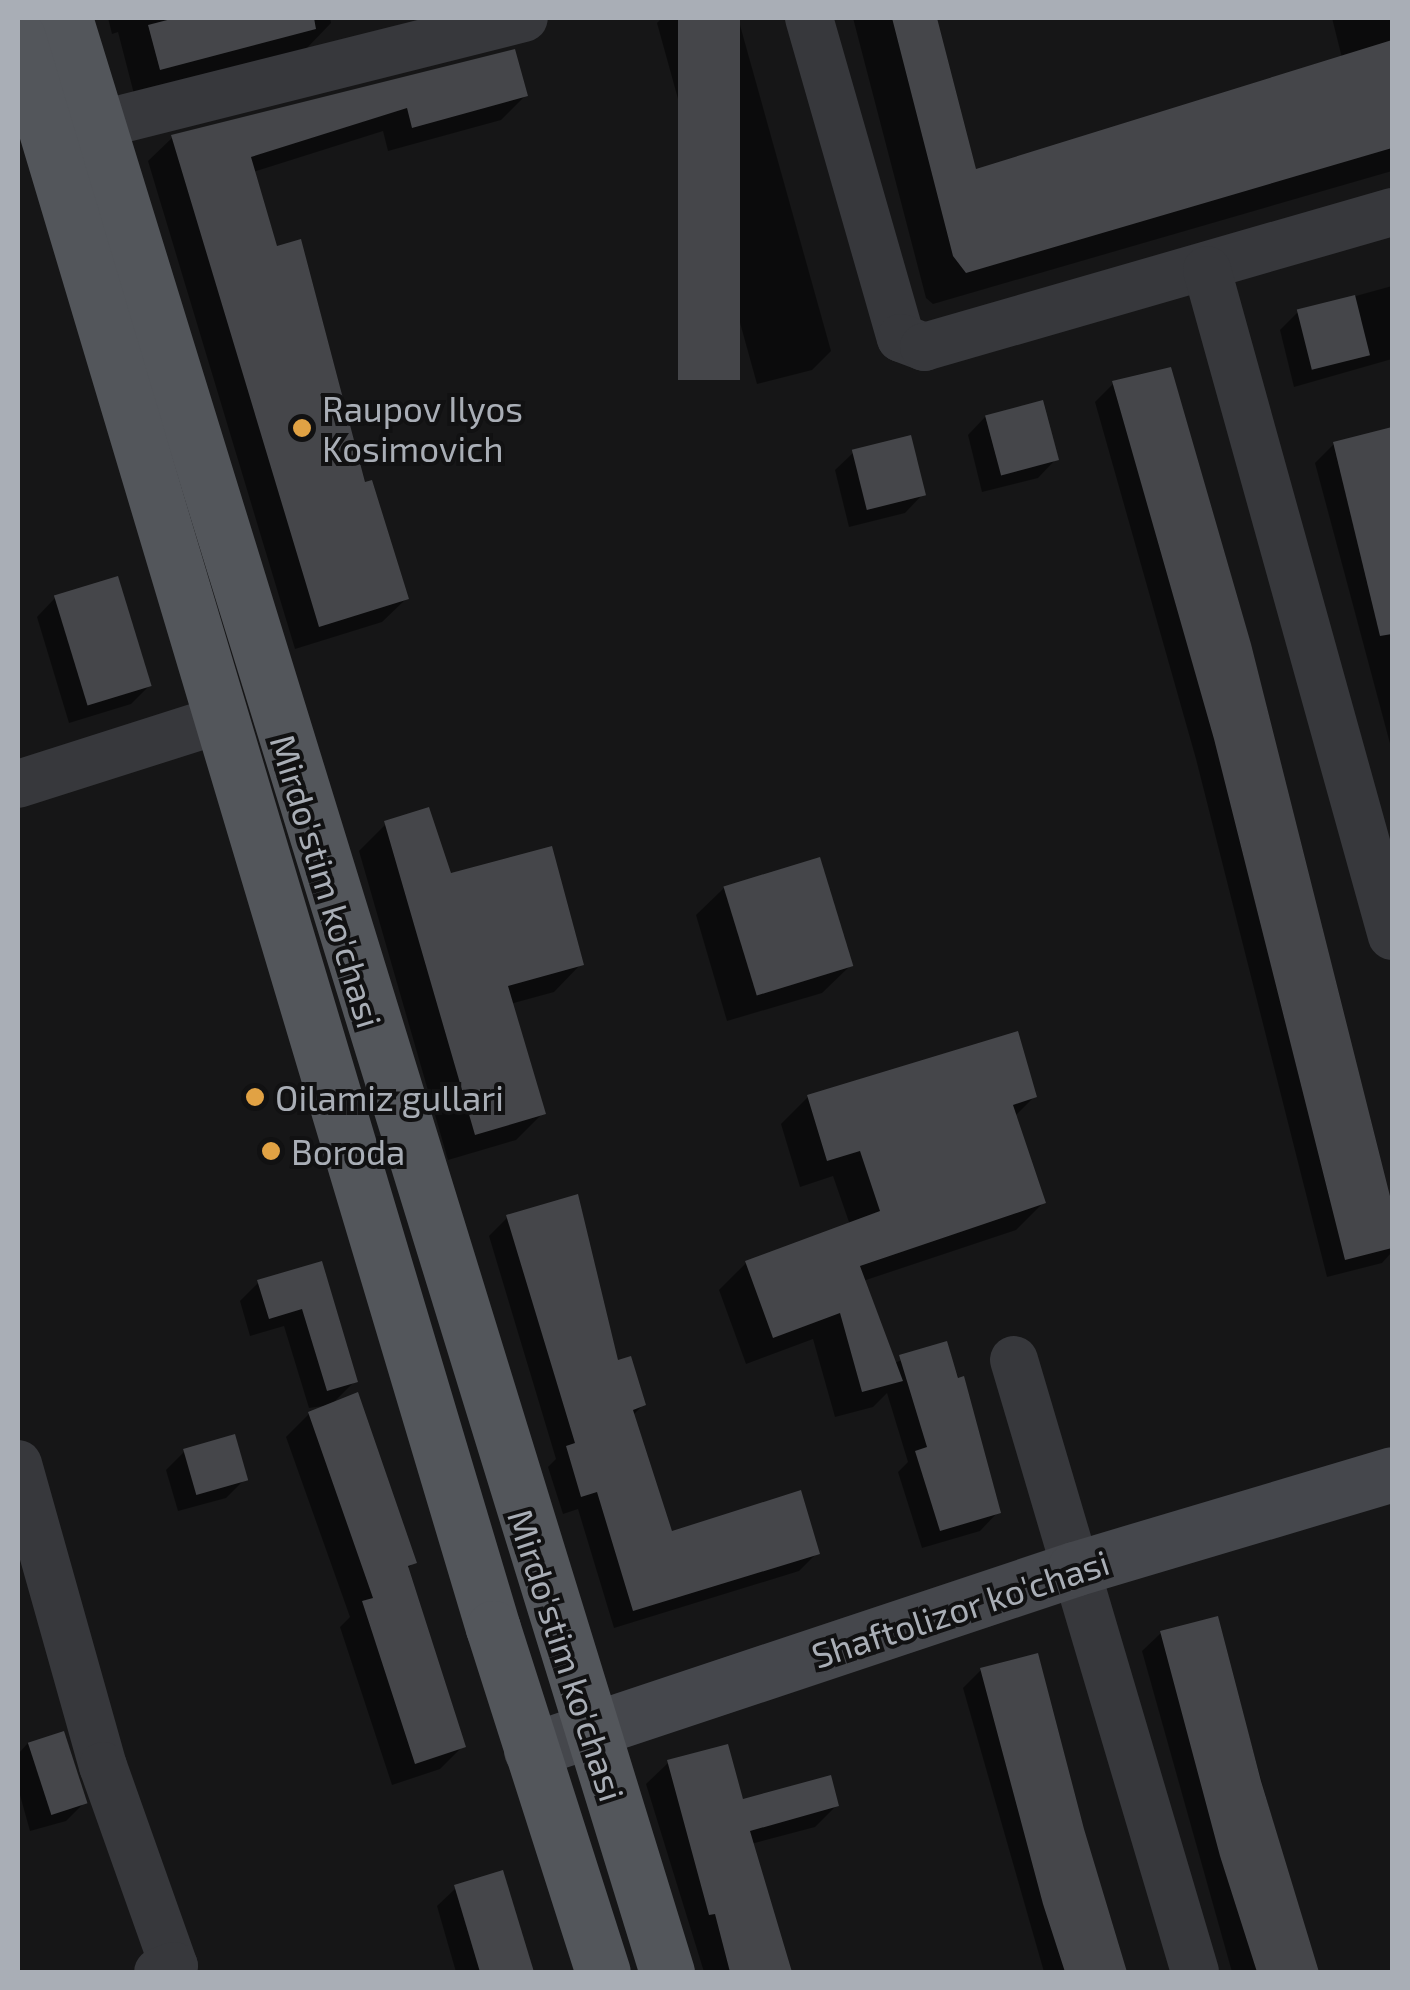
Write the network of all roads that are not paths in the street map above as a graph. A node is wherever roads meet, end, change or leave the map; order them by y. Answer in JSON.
{"nodes":[{"id":1,"x":65,"y":18,"type":"edge"},
{"id":2,"x":524,"y":18,"type":"edge"},
{"id":3,"x":808,"y":18,"type":"edge"},
{"id":4,"x":18,"y":37,"type":"edge"},
{"id":5,"x":98,"y":125,"type":"junction"},
{"id":6,"x":1392,"y":212,"type":"edge"},
{"id":7,"x":1206,"y":270,"type":"junction"},
{"id":8,"x":225,"y":718,"type":"junction"},
{"id":9,"x":18,"y":784,"type":"edge"},
{"id":10,"x":1392,"y":936,"type":"edge"},
{"id":11,"x":1014,"y":1360,"type":"dead end"},
{"id":12,"x":18,"y":1464,"type":"edge"},
{"id":13,"x":1392,"y":1474,"type":"edge"},
{"id":14,"x":1074,"y":1569,"type":"junction"},
{"id":15,"x":590,"y":1729,"type":"junction"},
{"id":16,"x":530,"y":1750,"type":"junction"},
{"id":17,"x":158,"y":1972,"type":"edge"},
{"id":18,"x":603,"y":1972,"type":"edge"},
{"id":19,"x":668,"y":1972,"type":"edge"},
{"id":20,"x":1195,"y":1972,"type":"edge"}],
"edges":[{"from":1,"to":5,"type":"main road","name":"Mirdo'stim ko'chasi"},
{"from":2,"to":5,"type":"street"},
{"from":3,"to":7,"type":"street"},
{"from":4,"to":8,"type":"main road","name":"Mirdo'stim ko'chasi"},
{"from":5,"to":15,"type":"main road","name":"Mirdo'stim ko'chasi"},
{"from":6,"to":7,"type":"street"},
{"from":7,"to":10,"type":"street"},
{"from":8,"to":9,"type":"street"},
{"from":8,"to":16,"type":"main road","name":"Mirdo'stim ko'chasi"},
{"from":11,"to":14,"type":"street"},
{"from":12,"to":17,"type":"street"},
{"from":13,"to":14,"type":"street","name":"Shaftolizor ko'chasi"},
{"from":14,"to":15,"type":"street","name":"Shaftolizor ko'chasi"},
{"from":14,"to":20,"type":"street"},
{"from":15,"to":16,"type":"street","name":"Shaftolizor ko'chasi"},
{"from":15,"to":19,"type":"main road","name":"Mirdo'stim ko'chasi"},
{"from":16,"to":18,"type":"main road","name":"Mirdo'stim ko'chasi"}]}
